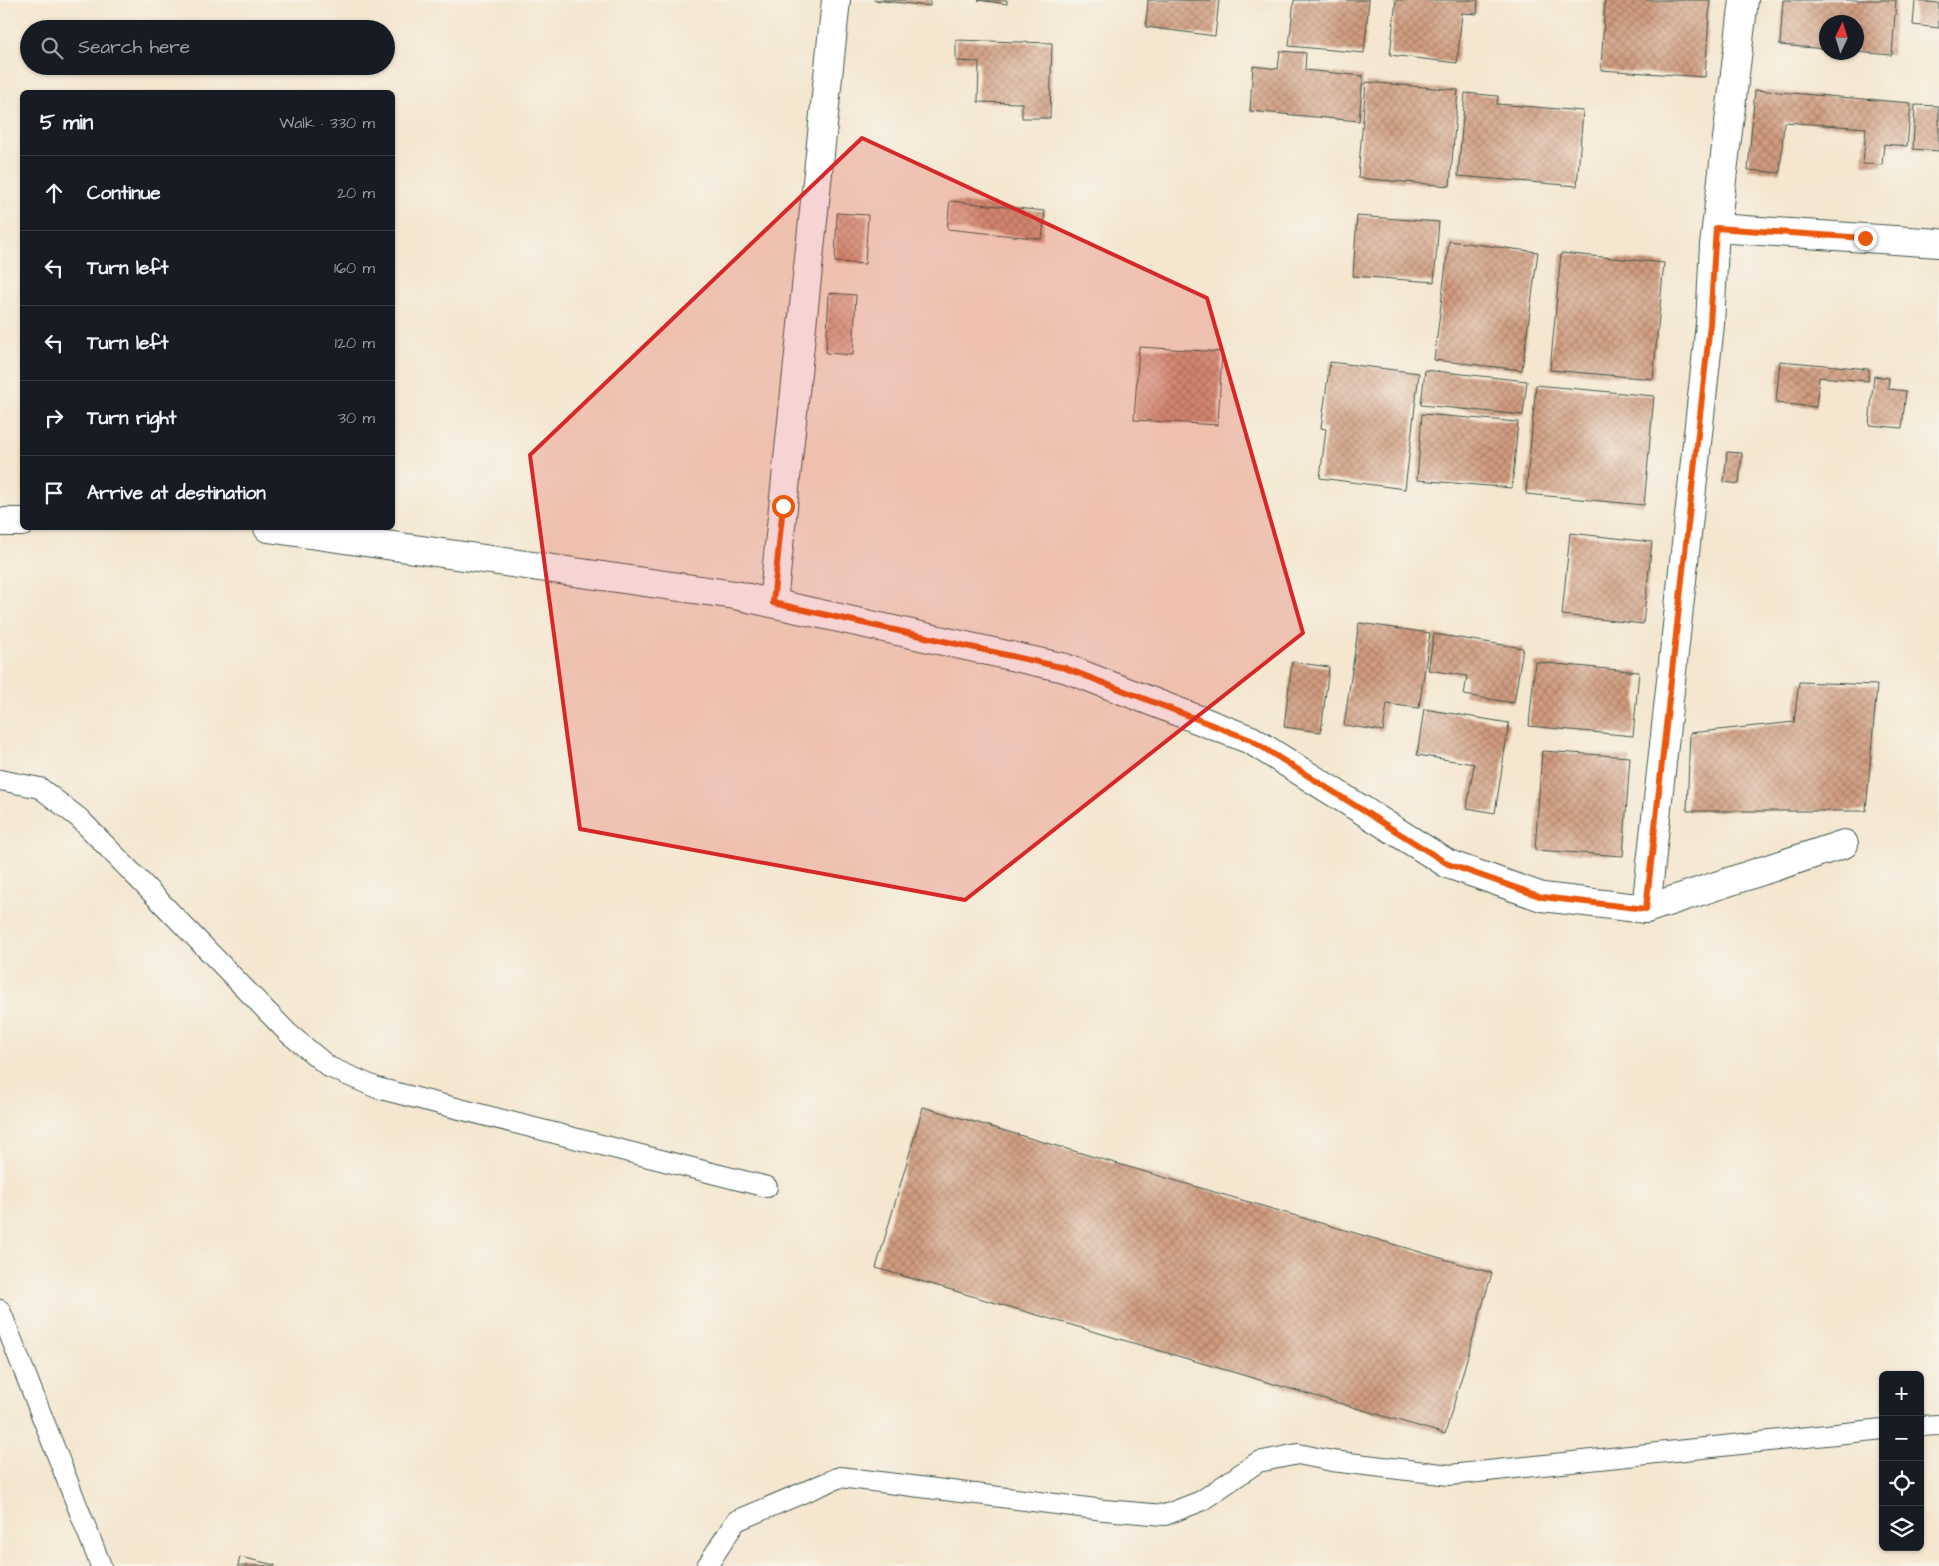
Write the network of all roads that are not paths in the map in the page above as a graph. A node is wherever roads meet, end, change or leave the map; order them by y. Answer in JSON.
{"nodes":[{"id":1,"x":836,"y":0,"type":"edge"},
{"id":2,"x":1744,"y":0,"type":"edge"},
{"id":3,"x":1716,"y":228,"type":"junction"},
{"id":4,"x":1939,"y":243,"type":"edge"},
{"id":5,"x":0,"y":522,"type":"edge"},
{"id":6,"x":20,"y":522,"type":"edge"},
{"id":7,"x":282,"y":530,"type":"edge"},
{"id":8,"x":773,"y":603,"type":"junction"},
{"id":9,"x":0,"y":780,"type":"edge"},
{"id":10,"x":1844,"y":844,"type":"dead end"},
{"id":11,"x":1646,"y":909,"type":"junction"},
{"id":12,"x":767,"y":1188,"type":"dead end"},
{"id":13,"x":0,"y":1310,"type":"edge"},
{"id":14,"x":1939,"y":1425,"type":"edge"},
{"id":15,"x":1924,"y":1426,"type":"edge"},
{"id":16,"x":1879,"y":1429,"type":"edge"},
{"id":17,"x":101,"y":1566,"type":"edge"},
{"id":18,"x":706,"y":1566,"type":"edge"}],
"edges":[{"from":1,"to":8,"type":"street"},
{"from":2,"to":3,"type":"street"},
{"from":3,"to":4,"type":"street"},
{"from":3,"to":11,"type":"street"},
{"from":5,"to":6,"type":"street"},
{"from":7,"to":8,"type":"street"},
{"from":8,"to":11,"type":"street"},
{"from":9,"to":12,"type":"lane"},
{"from":10,"to":11,"type":"street"},
{"from":13,"to":17,"type":"lane"},
{"from":14,"to":15,"type":"lane"},
{"from":16,"to":18,"type":"lane"}]}
